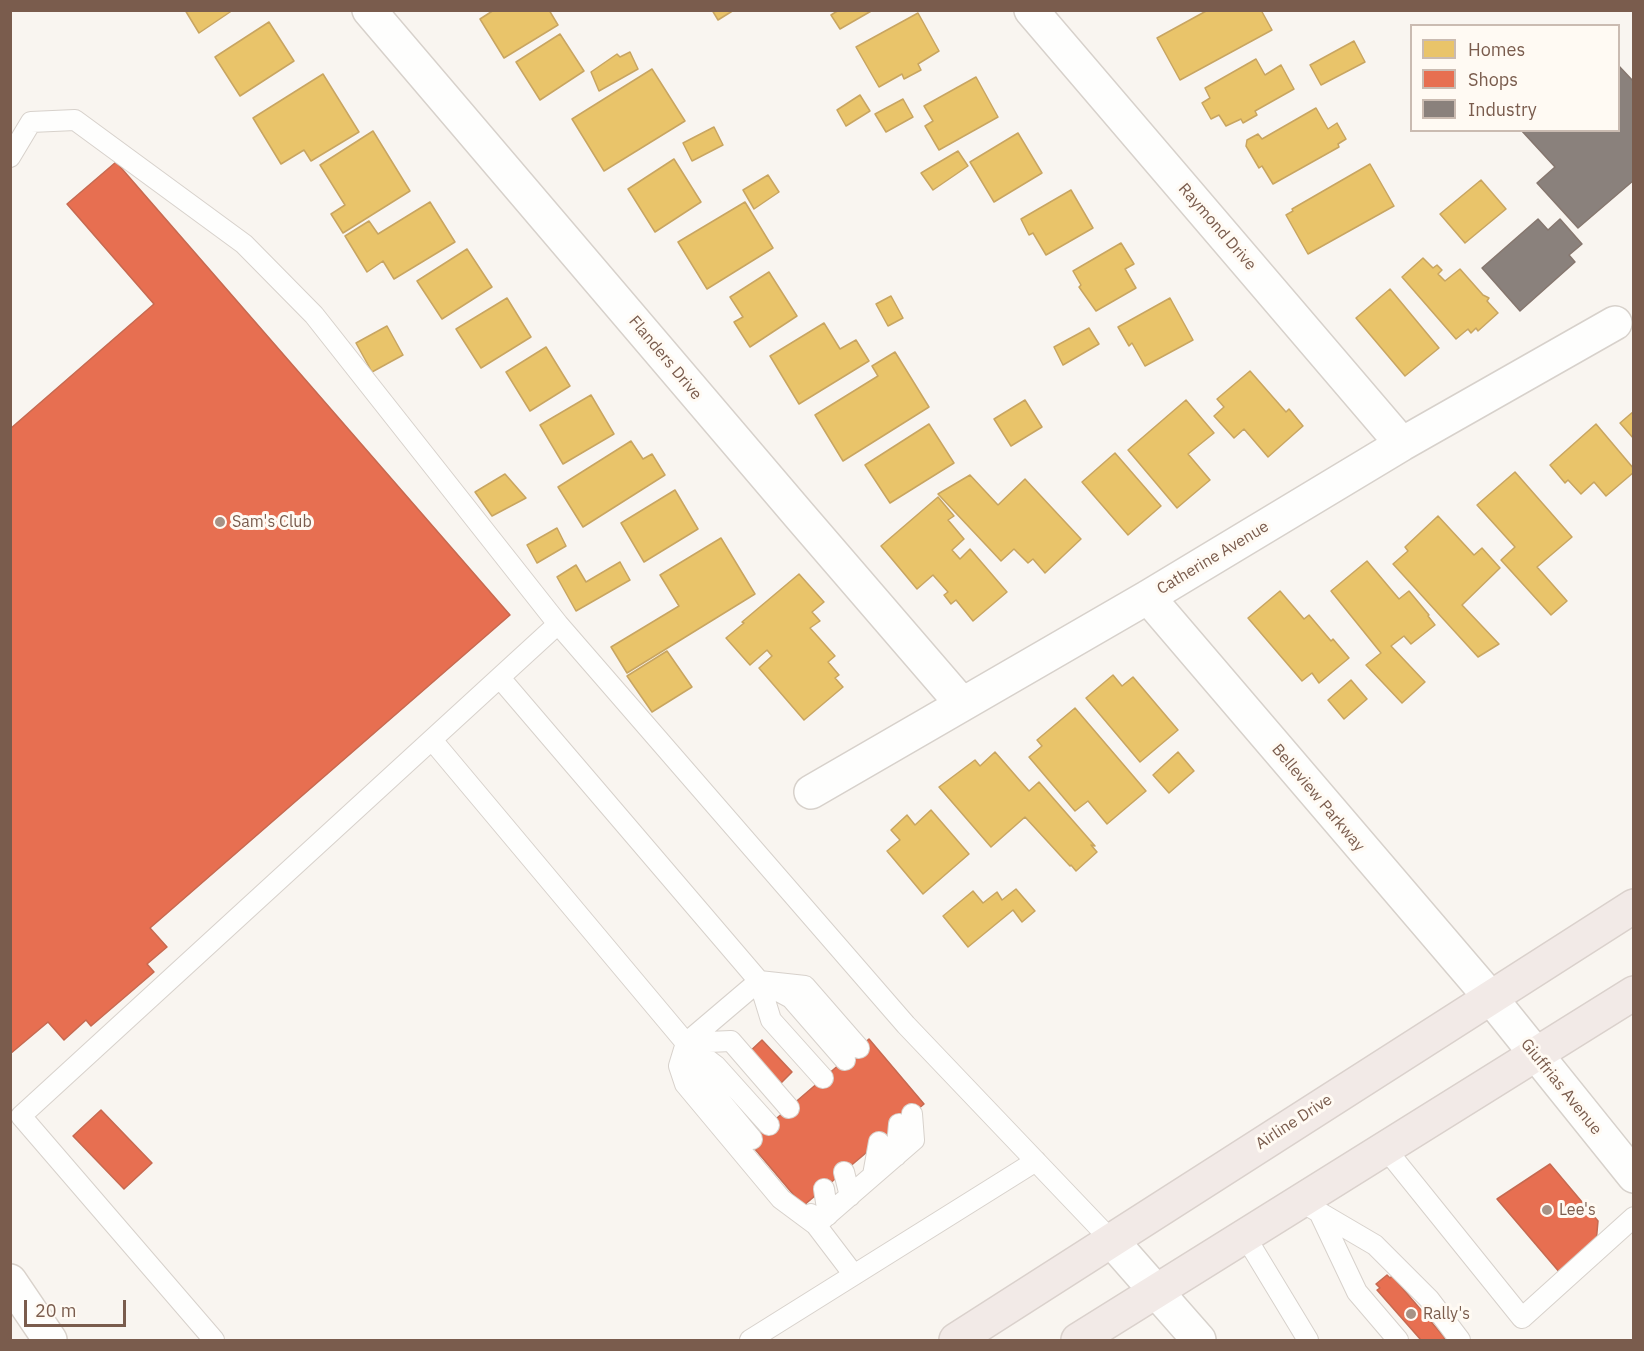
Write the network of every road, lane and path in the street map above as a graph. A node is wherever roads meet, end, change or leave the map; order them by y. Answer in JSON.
{"nodes":[{"id":1,"x":369,"y":10,"type":"edge"},
{"id":2,"x":1031,"y":10,"type":"edge"},
{"id":3,"x":10,"y":156,"type":"edge"},
{"id":4,"x":1615,"y":323,"type":"dead end"},
{"id":5,"x":1402,"y":444,"type":"junction"},
{"id":6,"x":1148,"y":597,"type":"junction"},
{"id":7,"x":558,"y":624,"type":"junction"},
{"id":8,"x":500,"y":678,"type":"junction"},
{"id":9,"x":963,"y":704,"type":"junction"},
{"id":10,"x":432,"y":740,"type":"junction"},
{"id":11,"x":811,"y":792,"type":"dead end"},
{"id":12,"x":1634,"y":906,"type":"edge"},
{"id":13,"x":759,"y":981,"type":"junction"},
{"id":14,"x":1634,"y":993,"type":"edge"},
{"id":15,"x":1490,"y":997,"type":"junction"},
{"id":16,"x":686,"y":1043,"type":"junction"},
{"id":17,"x":852,"y":1054,"type":"dead end"},
{"id":18,"x":1534,"y":1054,"type":"junction"},
{"id":19,"x":823,"y":1078,"type":"dead end"},
{"id":20,"x":789,"y":1108,"type":"dead end"},
{"id":21,"x":906,"y":1119,"type":"dead end"},
{"id":22,"x":769,"y":1125,"type":"dead end"},
{"id":23,"x":752,"y":1139,"type":"dead end"},
{"id":24,"x":879,"y":1142,"type":"dead end"},
{"id":25,"x":1385,"y":1148,"type":"junction"},
{"id":26,"x":1036,"y":1161,"type":"junction"},
{"id":27,"x":844,"y":1172,"type":"dead end"},
{"id":28,"x":873,"y":1176,"type":"junction"},
{"id":29,"x":1634,"y":1176,"type":"edge"},
{"id":30,"x":824,"y":1189,"type":"dead end"},
{"id":31,"x":850,"y":1196,"type":"junction"},
{"id":32,"x":806,"y":1204,"type":"dead end"},
{"id":33,"x":1310,"y":1207,"type":"junction"},
{"id":34,"x":1634,"y":1217,"type":"edge"},
{"id":35,"x":822,"y":1220,"type":"junction"},
{"id":36,"x":1245,"y":1236,"type":"junction"},
{"id":37,"x":1111,"y":1240,"type":"junction"},
{"id":38,"x":854,"y":1275,"type":"junction"},
{"id":39,"x":10,"y":1281,"type":"edge"},
{"id":40,"x":1156,"y":1292,"type":"junction"},
{"id":41,"x":50,"y":1341,"type":"edge"},
{"id":42,"x":214,"y":1341,"type":"edge"},
{"id":43,"x":750,"y":1341,"type":"edge"},
{"id":44,"x":956,"y":1341,"type":"edge"},
{"id":45,"x":1078,"y":1341,"type":"edge"},
{"id":46,"x":1199,"y":1341,"type":"edge"},
{"id":47,"x":1308,"y":1341,"type":"edge"},
{"id":48,"x":1398,"y":1341,"type":"edge"},
{"id":49,"x":1460,"y":1341,"type":"edge"}],
"edges":[{"from":1,"to":9,"type":"street","name":"Flanders Drive"},
{"from":2,"to":5,"type":"street","name":"Raymond Drive"},
{"from":3,"to":7,"type":"lane"},
{"from":4,"to":5,"type":"street","name":"Catherine Avenue"},
{"from":5,"to":6,"type":"street","name":"Catherine Avenue"},
{"from":6,"to":9,"type":"street","name":"Catherine Avenue"},
{"from":6,"to":15,"type":"street","name":"Belleview Parkway"},
{"from":7,"to":8,"type":"lane"},
{"from":7,"to":26,"type":"lane"},
{"from":8,"to":10,"type":"lane"},
{"from":8,"to":13,"type":"lane"},
{"from":9,"to":11,"type":"street","name":"Catherine Avenue"},
{"from":10,"to":16,"type":"lane"},
{"from":10,"to":42,"type":"lane"},
{"from":12,"to":15,"type":"highway","name":"Airline Drive"},
{"from":13,"to":16,"type":"lane"},
{"from":13,"to":17,"type":"lane"},
{"from":13,"to":19,"type":"lane"},
{"from":14,"to":18,"type":"highway"},
{"from":15,"to":18,"type":"street","name":"Giuffrias Avenue"},
{"from":15,"to":37,"type":"highway","name":"Airline Drive"},
{"from":16,"to":20,"type":"lane"},
{"from":16,"to":22,"type":"lane"},
{"from":16,"to":23,"type":"lane"},
{"from":16,"to":35,"type":"lane"},
{"from":18,"to":25,"type":"highway"},
{"from":18,"to":29,"type":"street","name":"Giuffrias Avenue"},
{"from":21,"to":28,"type":"lane"},
{"from":24,"to":28,"type":"lane"},
{"from":25,"to":33,"type":"highway"},
{"from":25,"to":34,"type":"lane"},
{"from":26,"to":37,"type":"lane"},
{"from":26,"to":38,"type":"lane"},
{"from":27,"to":31,"type":"lane"},
{"from":28,"to":31,"type":"lane"},
{"from":30,"to":35,"type":"lane"},
{"from":31,"to":35,"type":"lane"},
{"from":32,"to":35,"type":"lane"},
{"from":33,"to":36,"type":"highway"},
{"from":33,"to":48,"type":"lane"},
{"from":33,"to":49,"type":"lane"},
{"from":35,"to":38,"type":"lane"},
{"from":36,"to":40,"type":"highway"},
{"from":36,"to":47,"type":"lane"},
{"from":37,"to":40,"type":"street"},
{"from":37,"to":44,"type":"highway","name":"Airline Drive"},
{"from":38,"to":43,"type":"lane"},
{"from":39,"to":41,"type":"street"},
{"from":40,"to":45,"type":"highway"},
{"from":40,"to":46,"type":"street"}]}
